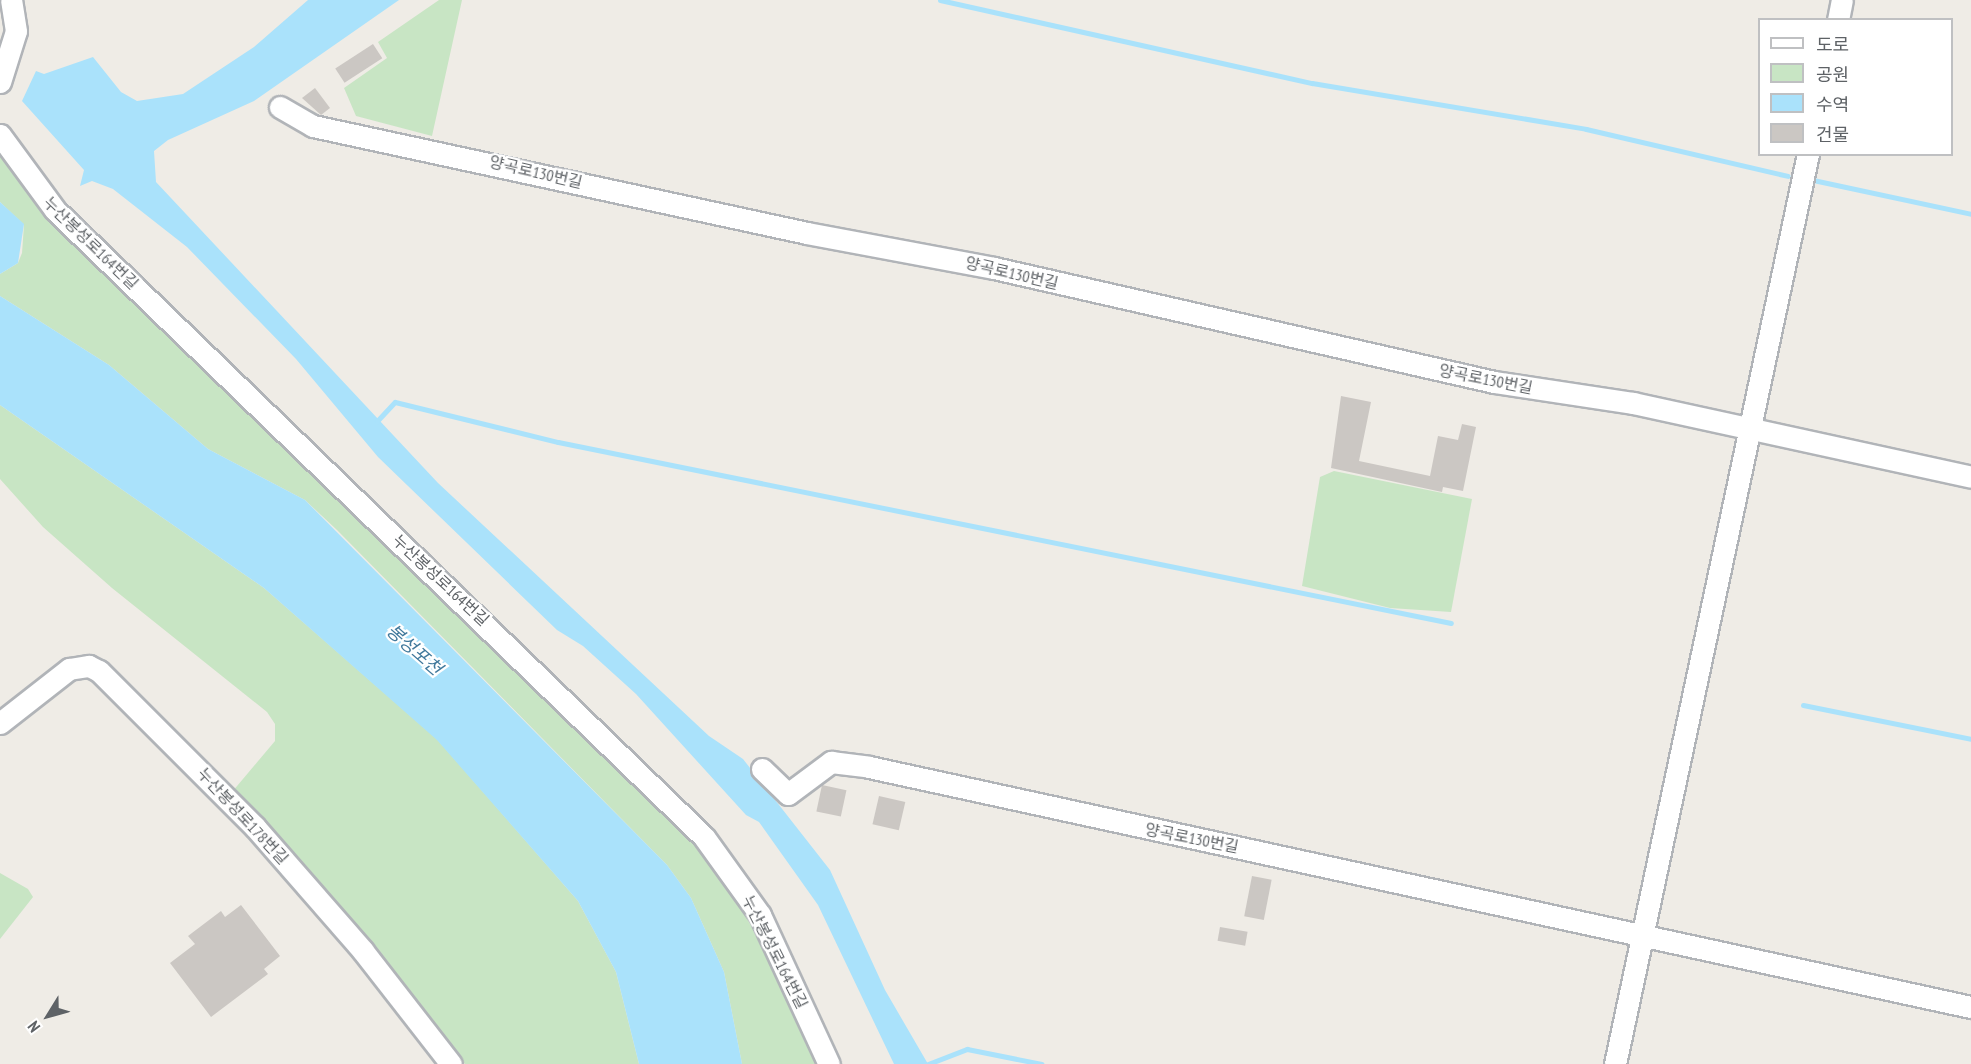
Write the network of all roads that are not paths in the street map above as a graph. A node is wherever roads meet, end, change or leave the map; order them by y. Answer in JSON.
{"nodes":[{"id":1,"x":11,"y":0,"type":"edge"},
{"id":2,"x":1842,"y":0,"type":"edge"},
{"id":3,"x":1838,"y":18,"type":"edge"},
{"id":4,"x":0,"y":82,"type":"edge"},
{"id":5,"x":280,"y":107,"type":"dead end"},
{"id":6,"x":0,"y":135,"type":"edge"},
{"id":7,"x":1808,"y":156,"type":"edge"},
{"id":8,"x":1747,"y":429,"type":"junction"},
{"id":9,"x":1971,"y":477,"type":"edge"},
{"id":10,"x":0,"y":723,"type":"edge"},
{"id":11,"x":762,"y":769,"type":"dead end"},
{"id":12,"x":1642,"y":932,"type":"junction"},
{"id":13,"x":1971,"y":1007,"type":"edge"},
{"id":14,"x":451,"y":1064,"type":"edge"},
{"id":15,"x":829,"y":1064,"type":"edge"},
{"id":16,"x":1615,"y":1064,"type":"edge"}],
"edges":[{"from":1,"to":4,"type":"lane"},
{"from":2,"to":3,"type":"lane"},
{"from":5,"to":8,"type":"lane","name":"양곡로130번길"},
{"from":6,"to":15,"type":"lane","name":"누산봉성로164번길"},
{"from":7,"to":8,"type":"lane"},
{"from":8,"to":9,"type":"lane","name":"양곡로130번길"},
{"from":8,"to":12,"type":"lane"},
{"from":10,"to":14,"type":"lane","name":"누산봉성로178번길"},
{"from":11,"to":12,"type":"lane","name":"양곡로130번길"},
{"from":12,"to":13,"type":"lane"},
{"from":12,"to":16,"type":"lane"}]}
